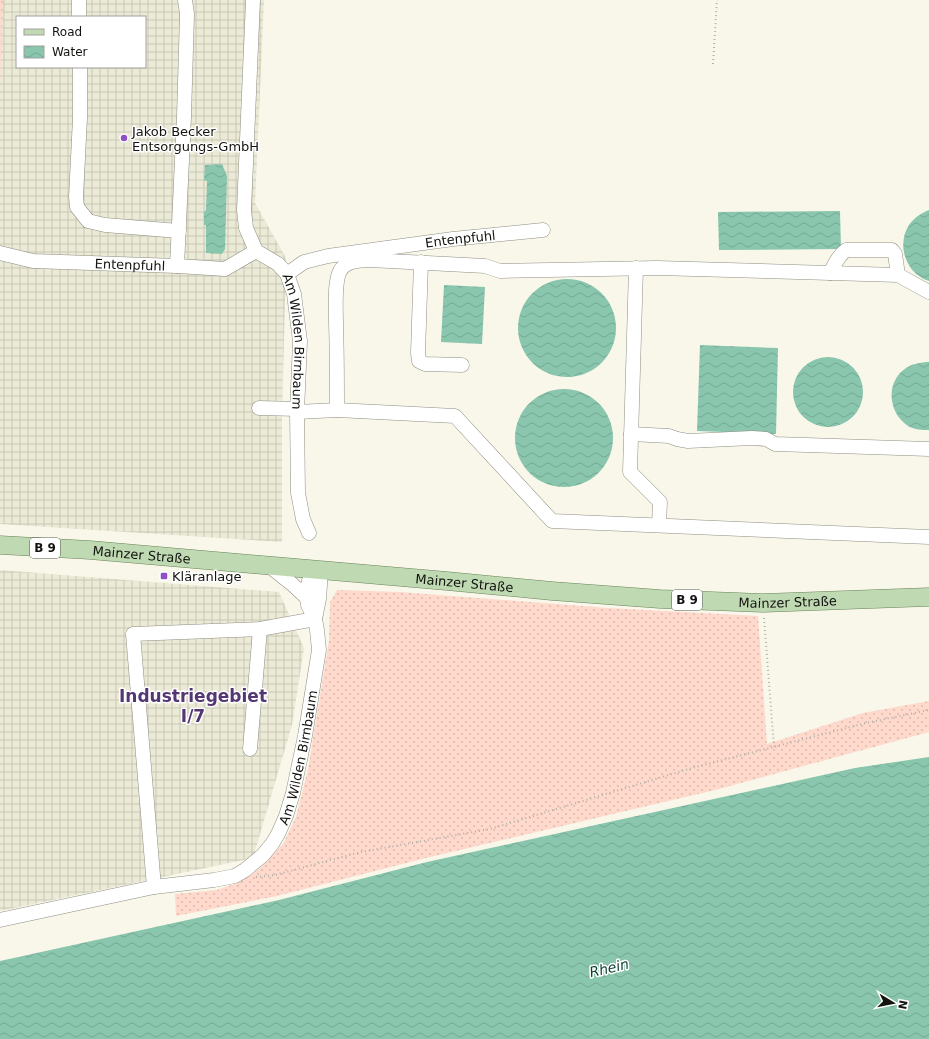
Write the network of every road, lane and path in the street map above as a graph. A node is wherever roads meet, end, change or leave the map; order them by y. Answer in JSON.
{"nodes":[{"id":1,"x":80,"y":0,"type":"edge"},
{"id":2,"x":186,"y":0,"type":"edge"},
{"id":3,"x":253,"y":0,"type":"edge"},
{"id":4,"x":717,"y":0,"type":"edge"},
{"id":5,"x":79,"y":16,"type":"edge"},
{"id":6,"x":713,"y":64,"type":"dead end"},
{"id":7,"x":80,"y":68,"type":"edge"},
{"id":8,"x":543,"y":230,"type":"dead end"},
{"id":9,"x":179,"y":231,"type":"junction"},
{"id":10,"x":256,"y":251,"type":"junction"},
{"id":11,"x":0,"y":253,"type":"edge"},
{"id":12,"x":314,"y":260,"type":"junction"},
{"id":13,"x":421,"y":262,"type":"junction"},
{"id":14,"x":177,"y":266,"type":"junction"},
{"id":15,"x":636,"y":268,"type":"junction"},
{"id":16,"x":340,"y":272,"type":"junction"},
{"id":17,"x":830,"y":273,"type":"junction"},
{"id":18,"x":287,"y":274,"type":"junction"},
{"id":19,"x":898,"y":275,"type":"junction"},
{"id":20,"x":929,"y":292,"type":"edge"},
{"id":21,"x":462,"y":365,"type":"dead end"},
{"id":22,"x":259,"y":408,"type":"dead end"},
{"id":23,"x":298,"y":410,"type":"junction"},
{"id":24,"x":337,"y":410,"type":"junction"},
{"id":25,"x":631,"y":434,"type":"junction"},
{"id":26,"x":929,"y":449,"type":"edge"},
{"id":27,"x":659,"y":525,"type":"junction"},
{"id":28,"x":309,"y":533,"type":"dead end"},
{"id":29,"x":929,"y":537,"type":"edge"},
{"id":30,"x":0,"y":545,"type":"edge"},
{"id":31,"x":268,"y":565,"type":"junction"},
{"id":32,"x":319,"y":570,"type":"junction"},
{"id":33,"x":929,"y":597,"type":"edge"},
{"id":34,"x":307,"y":598,"type":"junction"},
{"id":35,"x":763,"y":602,"type":"junction"},
{"id":36,"x":315,"y":619,"type":"junction"},
{"id":37,"x":260,"y":629,"type":"junction"},
{"id":38,"x":929,"y":710,"type":"edge"},
{"id":39,"x":774,"y":747,"type":"junction"},
{"id":40,"x":250,"y":749,"type":"dead end"},
{"id":41,"x":235,"y":876,"type":"junction"},
{"id":42,"x":154,"y":887,"type":"junction"},
{"id":43,"x":0,"y":920,"type":"edge"}],
"edges":[{"from":1,"to":5,"type":"street"},
{"from":2,"to":9,"type":"street"},
{"from":3,"to":10,"type":"street"},
{"from":4,"to":6,"type":"path"},
{"from":7,"to":9,"type":"street"},
{"from":8,"to":12,"type":"street","name":"Entenpfuhl"},
{"from":9,"to":14,"type":"street"},
{"from":10,"to":14,"type":"street","name":"Entenpfuhl"},
{"from":10,"to":18,"type":"street","name":"Am Wilden Birnbaum"},
{"from":11,"to":14,"type":"street","name":"Entenpfuhl"},
{"from":12,"to":16,"type":"street"},
{"from":12,"to":18,"type":"street","name":"Entenpfuhl"},
{"from":13,"to":15,"type":"street"},
{"from":13,"to":16,"type":"street"},
{"from":13,"to":21,"type":"street"},
{"from":15,"to":17,"type":"street"},
{"from":15,"to":25,"type":"street"},
{"from":16,"to":24,"type":"street"},
{"from":17,"to":19,"type":"street"},
{"from":17,"to":19,"type":"street"},
{"from":18,"to":23,"type":"street","name":"Am Wilden Birnbaum"},
{"from":19,"to":20,"type":"street"},
{"from":22,"to":23,"type":"street"},
{"from":23,"to":24,"type":"street"},
{"from":23,"to":28,"type":"street","name":"Am Wilden Birnbaum"},
{"from":24,"to":27,"type":"street"},
{"from":25,"to":26,"type":"street"},
{"from":25,"to":27,"type":"street"},
{"from":27,"to":29,"type":"street"},
{"from":30,"to":31,"type":"main road","name":"Mainzer Straße","number":"B 9"},
{"from":31,"to":32,"type":"main road","name":"Mainzer Straße","number":"B 9"},
{"from":31,"to":34,"type":"street","name":"Am Wilden Birnbaum"},
{"from":32,"to":34,"type":"street"},
{"from":32,"to":35,"type":"main road","name":"Mainzer Straße","number":"B 9"},
{"from":32,"to":36,"type":"street","name":"Am Wilden Birnbaum"},
{"from":33,"to":35,"type":"main road","name":"Mainzer Straße","number":"B 9"},
{"from":34,"to":36,"type":"street","name":"Am Wilden Birnbaum"},
{"from":35,"to":39,"type":"path"},
{"from":36,"to":37,"type":"street"},
{"from":36,"to":41,"type":"street","name":"Am Wilden Birnbaum"},
{"from":37,"to":40,"type":"street"},
{"from":37,"to":42,"type":"street"},
{"from":38,"to":39,"type":"path"},
{"from":39,"to":41,"type":"path"},
{"from":41,"to":42,"type":"street"},
{"from":42,"to":43,"type":"street"}]}
